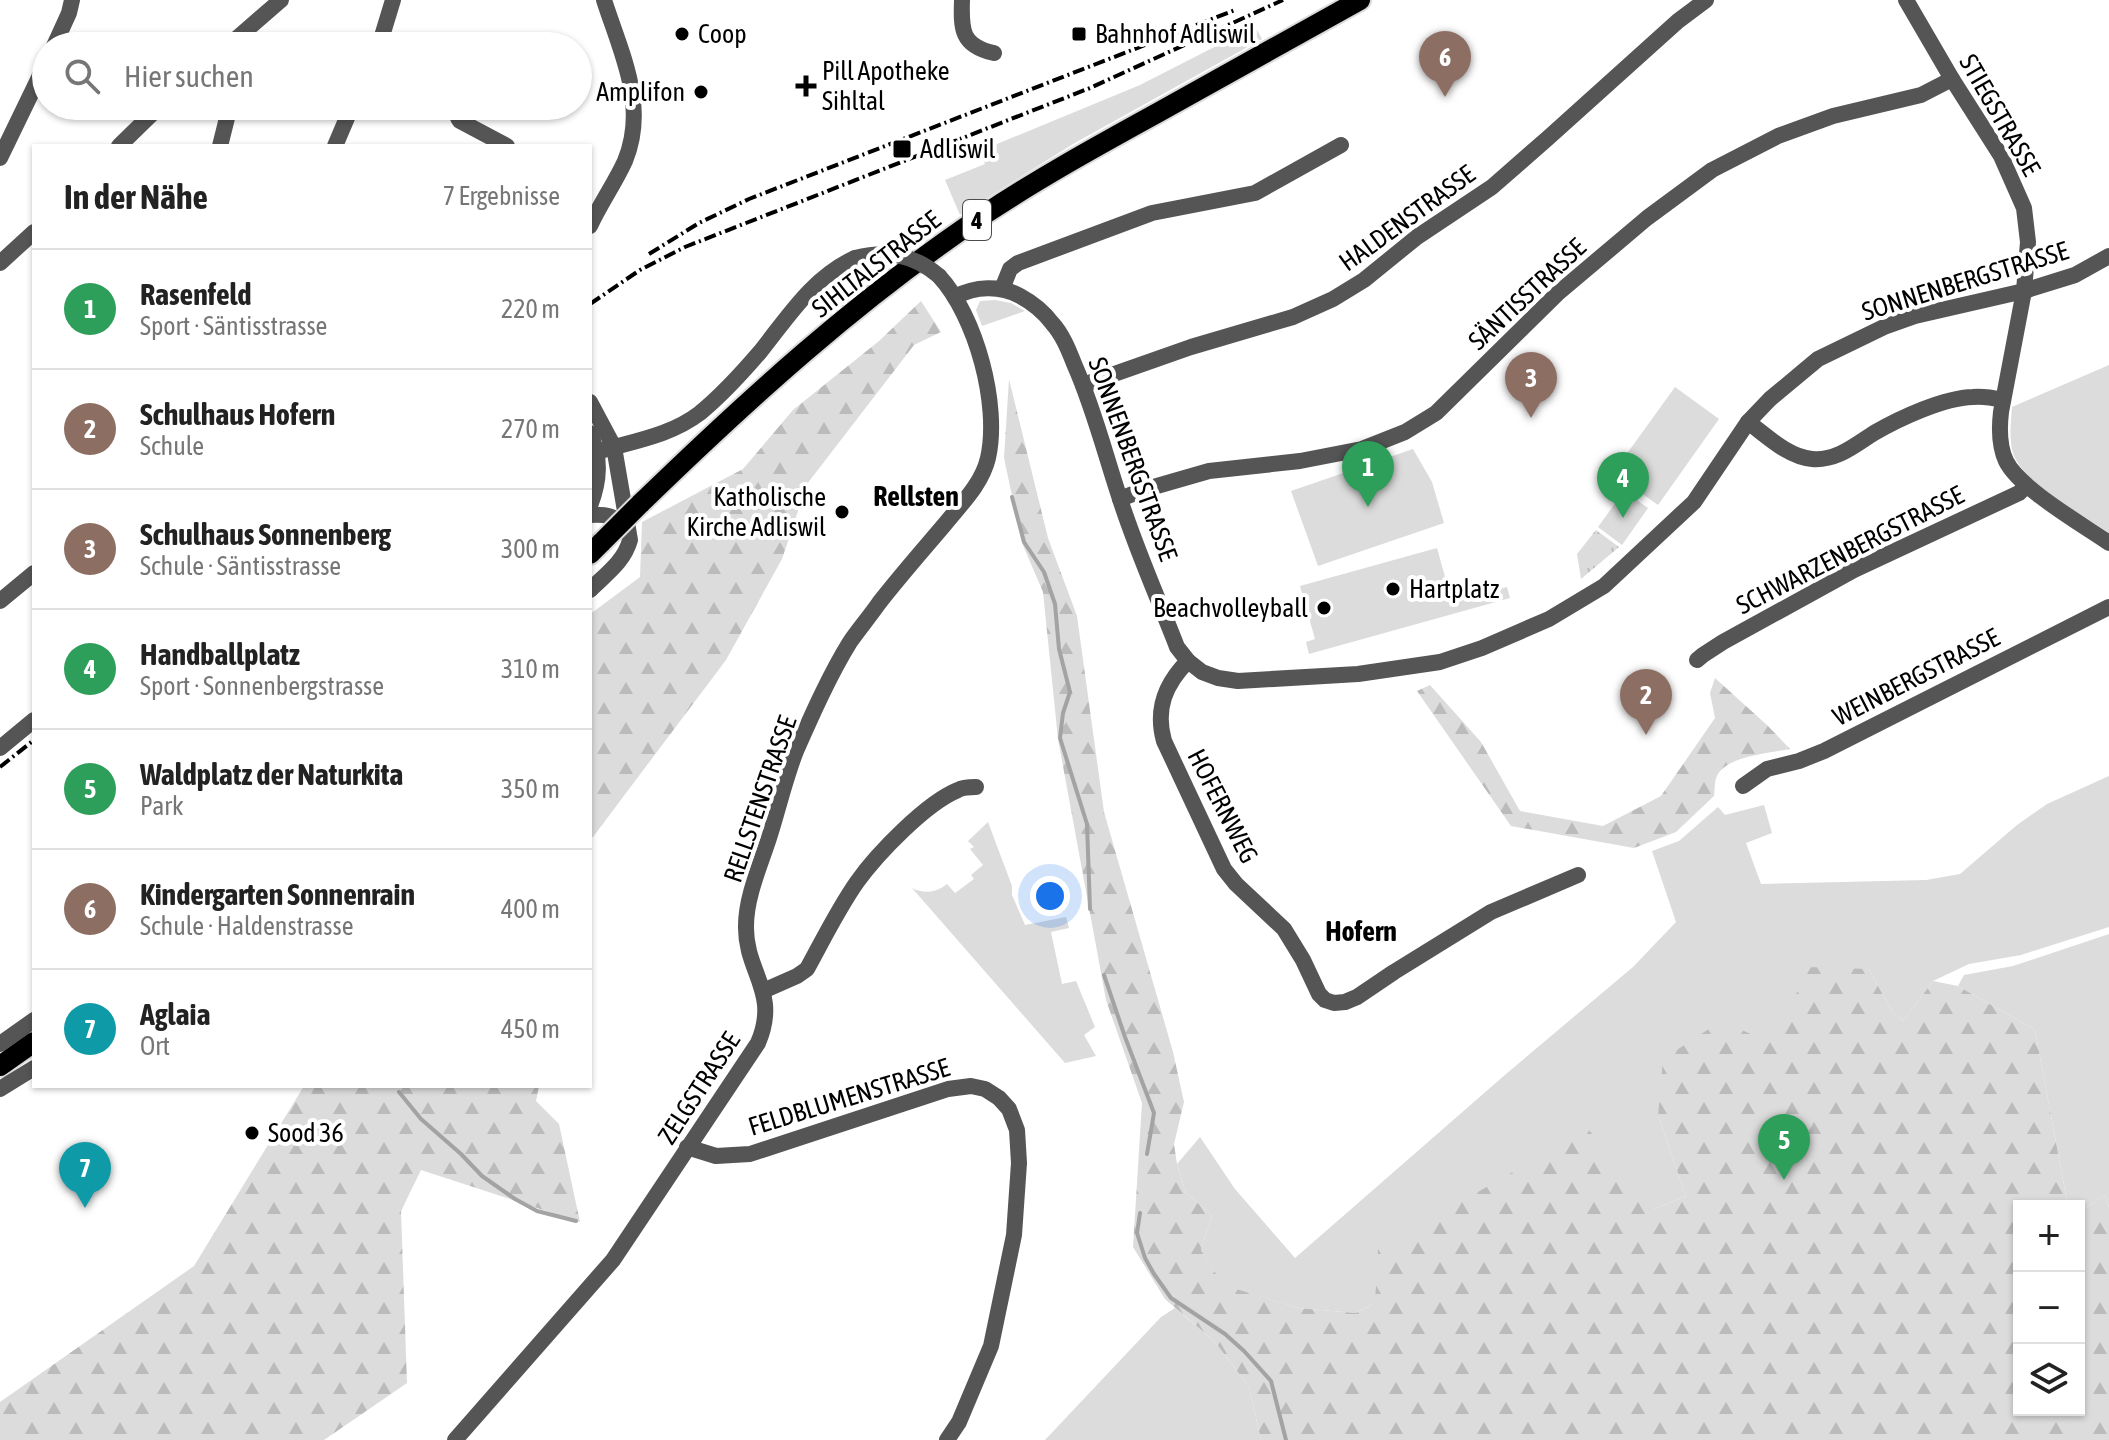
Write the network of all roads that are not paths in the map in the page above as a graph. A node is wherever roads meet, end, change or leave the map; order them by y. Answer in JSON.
{"nodes":[{"id":1,"x":72,"y":0,"type":"edge"},
{"id":2,"x":281,"y":0,"type":"edge"},
{"id":3,"x":393,"y":0,"type":"edge"},
{"id":4,"x":604,"y":0,"type":"edge"},
{"id":5,"x":962,"y":0,"type":"edge"},
{"id":6,"x":1360,"y":0,"type":"edge"},
{"id":7,"x":1706,"y":0,"type":"edge"},
{"id":8,"x":1906,"y":0,"type":"edge"},
{"id":9,"x":59,"y":32,"type":"edge"},
{"id":10,"x":245,"y":32,"type":"edge"},
{"id":11,"x":383,"y":32,"type":"edge"},
{"id":12,"x":994,"y":53,"type":"dead end"},
{"id":13,"x":1952,"y":79,"type":"junction"},
{"id":14,"x":32,"y":92,"type":"edge"},
{"id":15,"x":146,"y":120,"type":"edge"},
{"id":16,"x":226,"y":120,"type":"edge"},
{"id":17,"x":346,"y":120,"type":"edge"},
{"id":18,"x":459,"y":120,"type":"edge"},
{"id":19,"x":121,"y":144,"type":"edge"},
{"id":20,"x":220,"y":144,"type":"edge"},
{"id":21,"x":336,"y":144,"type":"edge"},
{"id":22,"x":503,"y":144,"type":"edge"},
{"id":23,"x":1341,"y":145,"type":"dead end"},
{"id":24,"x":0,"y":158,"type":"edge"},
{"id":25,"x":592,"y":222,"type":"edge"},
{"id":26,"x":32,"y":236,"type":"edge"},
{"id":27,"x":2109,"y":256,"type":"edge"},
{"id":28,"x":0,"y":263,"type":"edge"},
{"id":29,"x":1002,"y":289,"type":"junction"},
{"id":30,"x":2024,"y":291,"type":"junction"},
{"id":31,"x":955,"y":297,"type":"junction"},
{"id":32,"x":1083,"y":385,"type":"junction"},
{"id":33,"x":2003,"y":400,"type":"junction"},
{"id":34,"x":592,"y":408,"type":"edge"},
{"id":35,"x":1748,"y":422,"type":"junction"},
{"id":36,"x":592,"y":435,"type":"edge"},
{"id":37,"x":606,"y":449,"type":"junction"},
{"id":38,"x":2026,"y":486,"type":"junction"},
{"id":39,"x":592,"y":499,"type":"edge"},
{"id":40,"x":1120,"y":499,"type":"junction"},
{"id":41,"x":592,"y":515,"type":"edge"},
{"id":42,"x":628,"y":529,"type":"junction"},
{"id":43,"x":2109,"y":543,"type":"edge"},
{"id":44,"x":596,"y":548,"type":"edge"},
{"id":45,"x":32,"y":575,"type":"edge"},
{"id":46,"x":592,"y":588,"type":"edge"},
{"id":47,"x":0,"y":601,"type":"edge"},
{"id":48,"x":2109,"y":607,"type":"edge"},
{"id":49,"x":1697,"y":660,"type":"dead end"},
{"id":50,"x":1188,"y":661,"type":"junction"},
{"id":51,"x":32,"y":722,"type":"edge"},
{"id":52,"x":0,"y":748,"type":"edge"},
{"id":53,"x":1743,"y":786,"type":"dead end"},
{"id":54,"x":976,"y":787,"type":"dead end"},
{"id":55,"x":1578,"y":875,"type":"dead end"},
{"id":56,"x":763,"y":991,"type":"junction"},
{"id":57,"x":32,"y":1021,"type":"edge"},
{"id":58,"x":32,"y":1043,"type":"edge"},
{"id":59,"x":0,"y":1044,"type":"edge"},
{"id":60,"x":0,"y":1066,"type":"edge"},
{"id":61,"x":32,"y":1069,"type":"edge"},
{"id":62,"x":0,"y":1089,"type":"edge"},
{"id":63,"x":687,"y":1147,"type":"junction"},
{"id":64,"x":455,"y":1440,"type":"edge"},
{"id":65,"x":947,"y":1440,"type":"edge"}],
"edges":[{"from":1,"to":9,"type":"street"},
{"from":2,"to":10,"type":"street"},
{"from":3,"to":11,"type":"street"},
{"from":4,"to":25,"type":"street"},
{"from":5,"to":12,"type":"street"},
{"from":6,"to":44,"type":"main road","name":"SIHLTALSTRASSE","number":"4","bridge":true},
{"from":7,"to":32,"type":"street","name":"HALDENSTRASSE"},
{"from":8,"to":13,"type":"street","name":"STIEGSTRASSE"},
{"from":13,"to":30,"type":"street","name":"STIEGSTRASSE"},
{"from":13,"to":40,"type":"street","name":"SÄNTISSTRASSE"},
{"from":14,"to":24,"type":"street"},
{"from":15,"to":19,"type":"street"},
{"from":16,"to":20,"type":"street"},
{"from":17,"to":21,"type":"street"},
{"from":18,"to":22,"type":"street"},
{"from":23,"to":29,"type":"street"},
{"from":26,"to":28,"type":"street"},
{"from":27,"to":30,"type":"street","name":"SONNENBERGSTRASSE"},
{"from":29,"to":31,"type":"street"},
{"from":29,"to":32,"type":"street","name":"SONNENBERGSTRASSE"},
{"from":30,"to":33,"type":"street","name":"STIEGSTRASSE"},
{"from":30,"to":35,"type":"street","name":"SONNENBERGSTRASSE"},
{"from":31,"to":37,"type":"street","name":"RELLSTENSTRASSE","bridge":true},
{"from":31,"to":56,"type":"street","name":"RELLSTENSTRASSE"},
{"from":32,"to":40,"type":"street","name":"SONNENBERGSTRASSE"},
{"from":33,"to":35,"type":"street"},
{"from":33,"to":38,"type":"street","name":"STIEGSTRASSE"},
{"from":34,"to":37,"type":"street"},
{"from":35,"to":50,"type":"street","name":"SONNENBERGSTRASSE"},
{"from":36,"to":37,"type":"street"},
{"from":37,"to":39,"type":"street"},
{"from":37,"to":42,"type":"street"},
{"from":38,"to":43,"type":"street","name":"STIEGSTRASSE"},
{"from":38,"to":49,"type":"street","name":"SCHWARZENBERGSTRASSE"},
{"from":40,"to":50,"type":"street","name":"SONNENBERGSTRASSE"},
{"from":41,"to":42,"type":"street"},
{"from":42,"to":46,"type":"street"},
{"from":45,"to":47,"type":"street"},
{"from":48,"to":53,"type":"street","name":"WEINBERGSTRASSE"},
{"from":50,"to":55,"type":"street","name":"HOFERNWEG"},
{"from":51,"to":52,"type":"street"},
{"from":54,"to":56,"type":"street"},
{"from":56,"to":63,"type":"street","name":"ZELGSTRASSE"},
{"from":57,"to":59,"type":"street"},
{"from":58,"to":60,"type":"main road"},
{"from":61,"to":62,"type":"street"},
{"from":63,"to":64,"type":"street","name":"ZELGSTRASSE"},
{"from":63,"to":65,"type":"street","name":"FELDBLUMENSTRASSE"}]}
